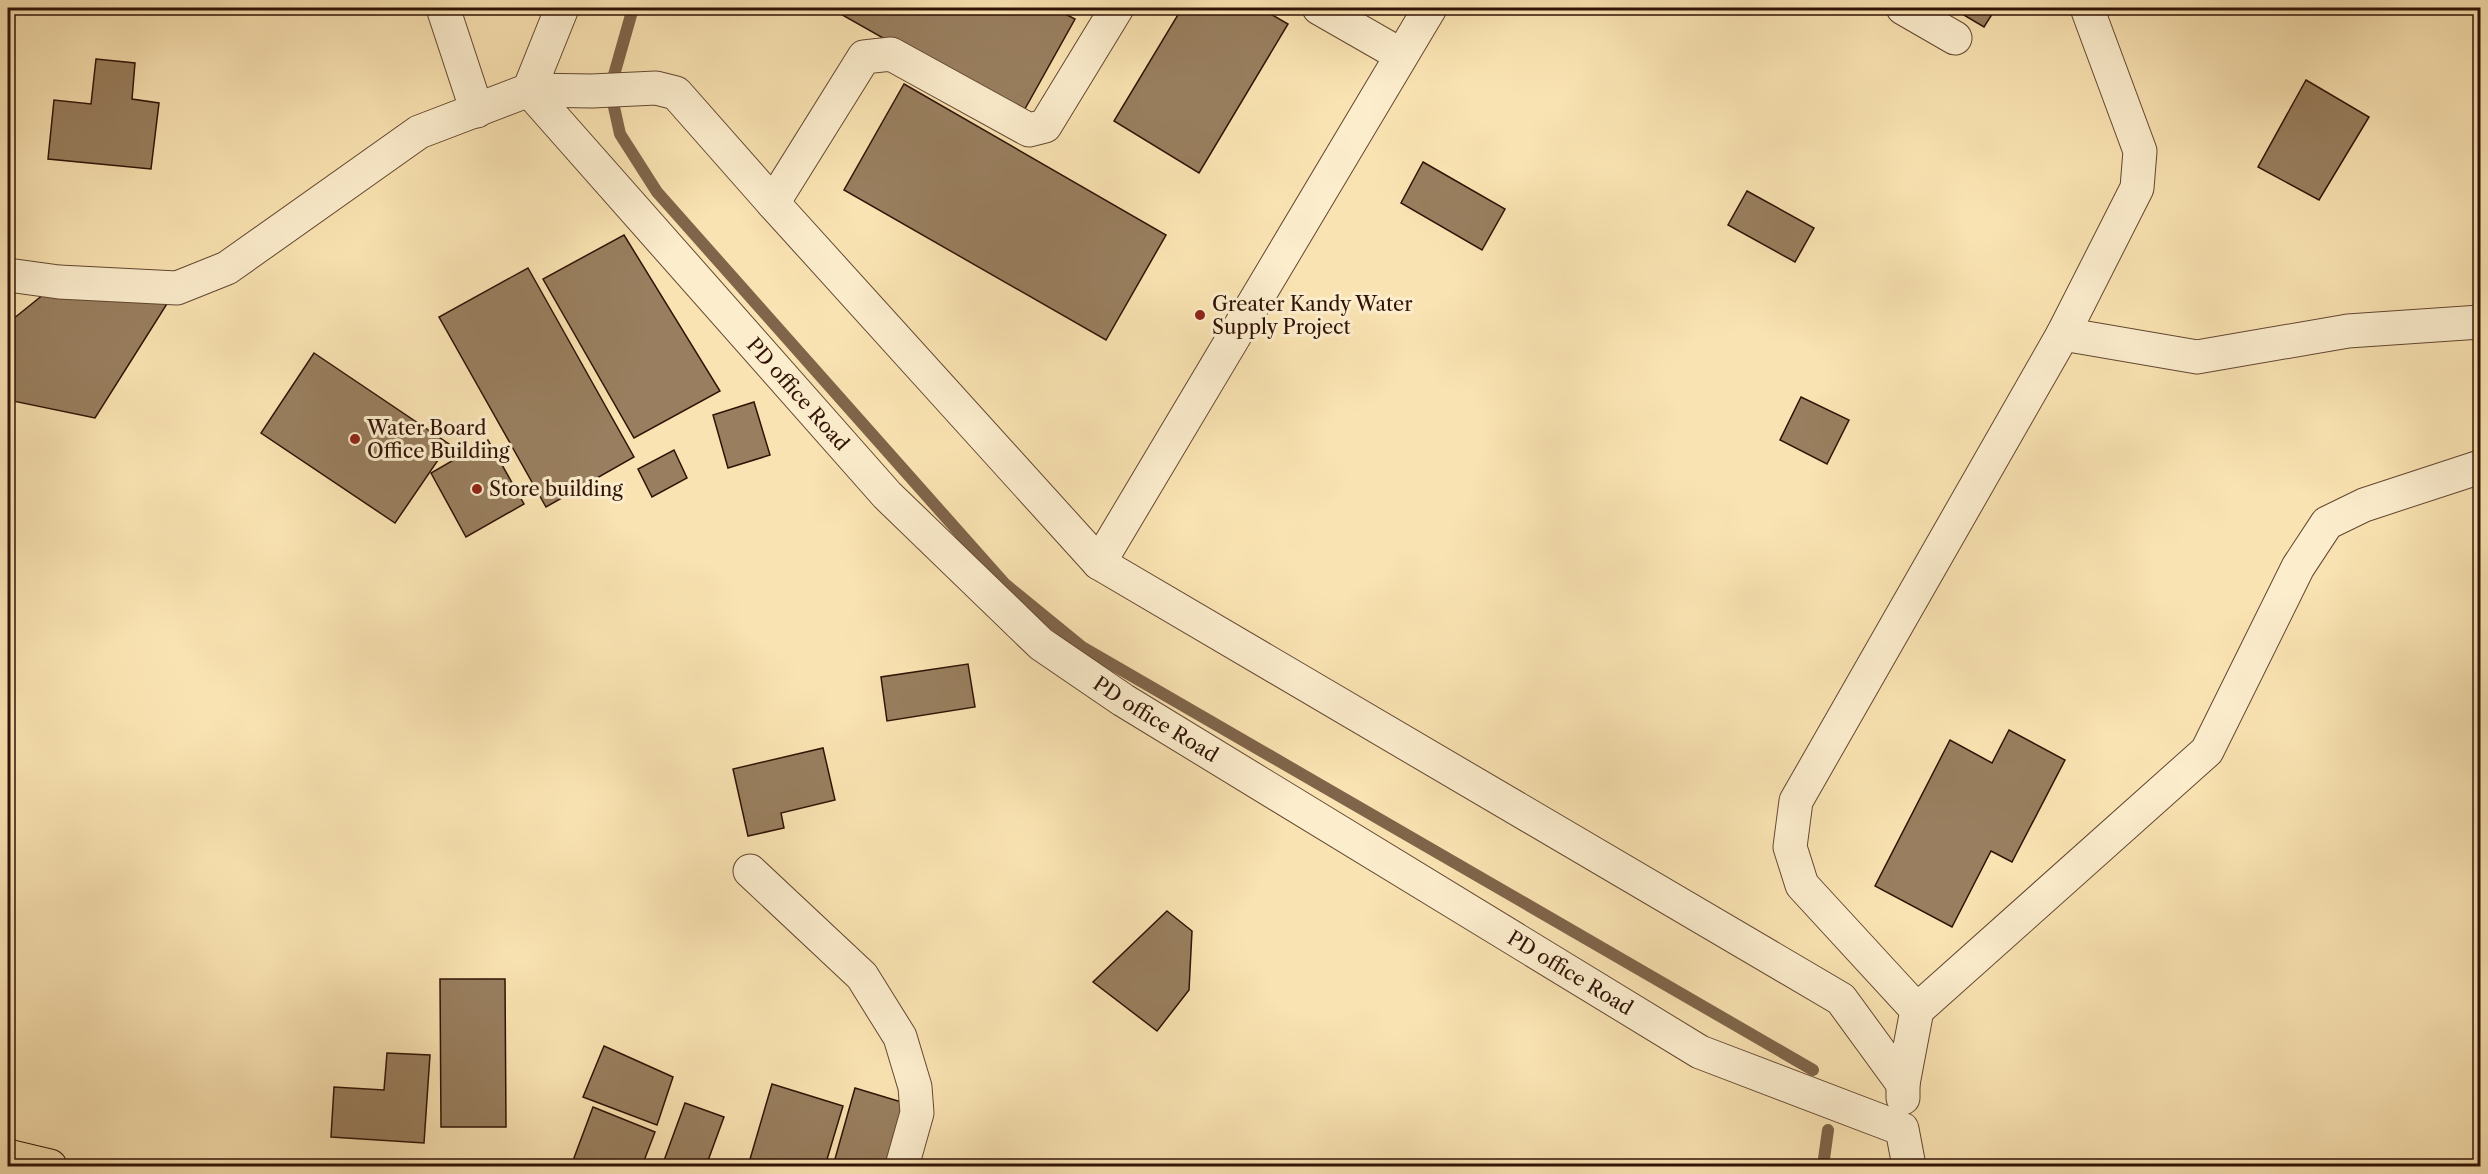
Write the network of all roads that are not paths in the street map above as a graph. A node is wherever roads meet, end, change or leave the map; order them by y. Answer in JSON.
{"nodes":[{"id":1,"x":442,"y":8,"type":"edge"},
{"id":2,"x":562,"y":8,"type":"edge"},
{"id":3,"x":1117,"y":8,"type":"edge"},
{"id":4,"x":1319,"y":8,"type":"edge"},
{"id":5,"x":1430,"y":8,"type":"edge"},
{"id":6,"x":1903,"y":8,"type":"edge"},
{"id":7,"x":2087,"y":8,"type":"edge"},
{"id":8,"x":1955,"y":38,"type":"dead end"},
{"id":9,"x":1401,"y":55,"type":"junction"},
{"id":10,"x":529,"y":90,"type":"junction"},
{"id":11,"x":477,"y":111,"type":"junction"},
{"id":12,"x":773,"y":203,"type":"junction"},
{"id":13,"x":8,"y":275,"type":"edge"},
{"id":14,"x":2481,"y":321,"type":"edge"},
{"id":15,"x":2063,"y":334,"type":"junction"},
{"id":16,"x":2481,"y":467,"type":"edge"},
{"id":17,"x":1099,"y":563,"type":"junction"},
{"id":18,"x":750,"y":872,"type":"dead end"},
{"id":19,"x":1917,"y":1010,"type":"junction"},
{"id":20,"x":1903,"y":1084,"type":"junction"},
{"id":21,"x":1902,"y":1129,"type":"junction"},
{"id":22,"x":8,"y":1156,"type":"edge"},
{"id":23,"x":50,"y":1167,"type":"edge"},
{"id":24,"x":902,"y":1167,"type":"edge"},
{"id":25,"x":1909,"y":1167,"type":"edge"}],
"edges":[{"from":1,"to":11,"type":"street"},
{"from":2,"to":10,"type":"street"},
{"from":3,"to":12,"type":"street"},
{"from":4,"to":9,"type":"street"},
{"from":5,"to":9,"type":"street"},
{"from":6,"to":8,"type":"street"},
{"from":7,"to":15,"type":"street"},
{"from":9,"to":17,"type":"street"},
{"from":10,"to":11,"type":"street"},
{"from":10,"to":12,"type":"street"},
{"from":10,"to":21,"type":"street","name":"PD office Road"},
{"from":11,"to":13,"type":"street"},
{"from":12,"to":17,"type":"street"},
{"from":14,"to":15,"type":"street"},
{"from":15,"to":19,"type":"street"},
{"from":16,"to":19,"type":"street"},
{"from":17,"to":20,"type":"street"},
{"from":18,"to":24,"type":"street"},
{"from":19,"to":20,"type":"street"},
{"from":20,"to":21,"type":"street"},
{"from":21,"to":25,"type":"street"},
{"from":22,"to":23,"type":"main road"}]}
